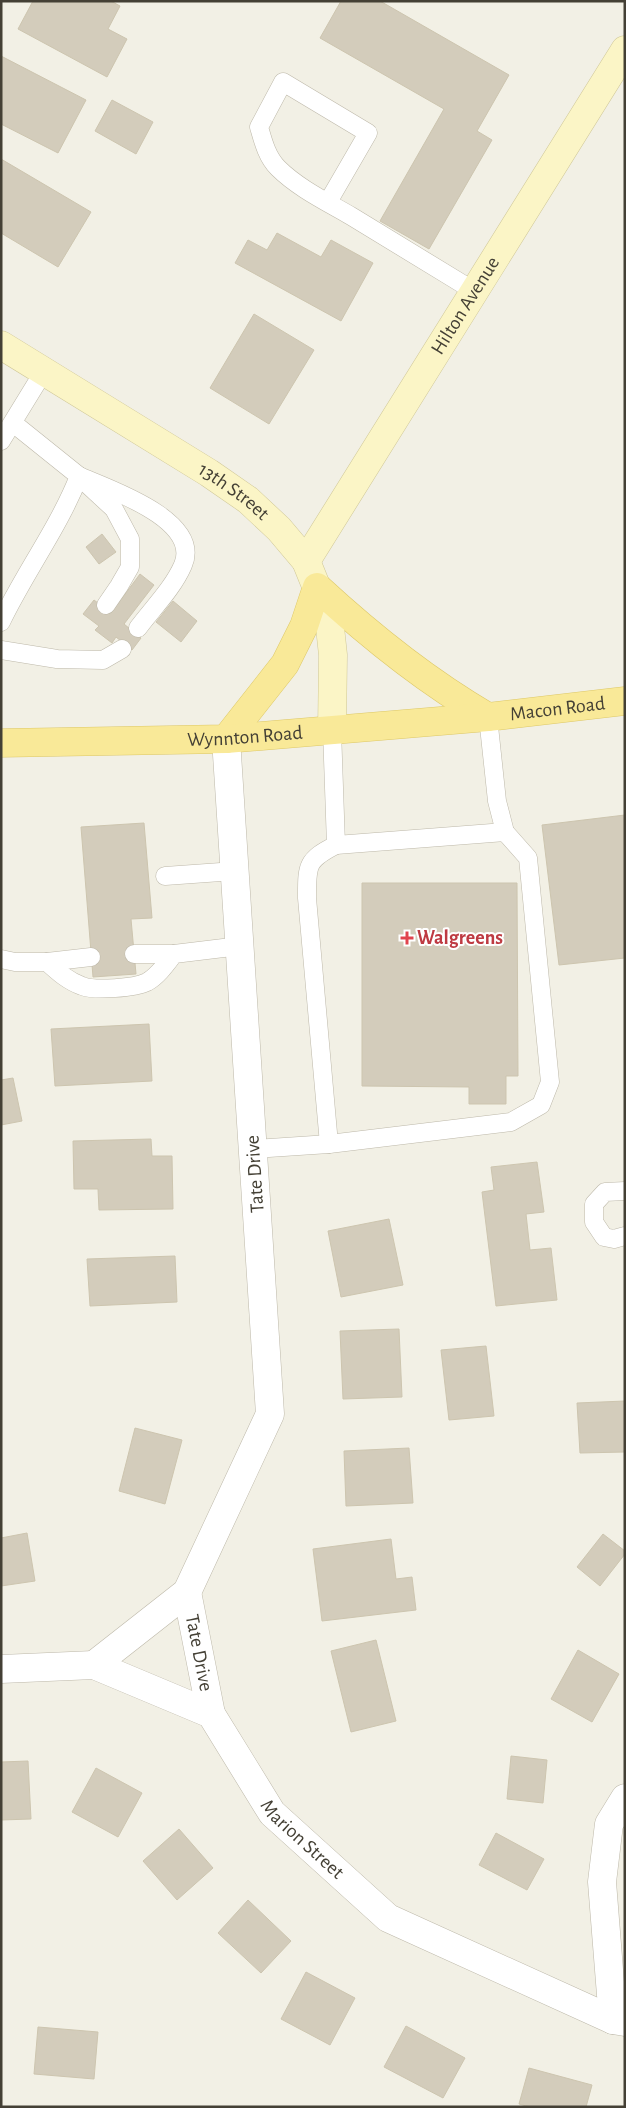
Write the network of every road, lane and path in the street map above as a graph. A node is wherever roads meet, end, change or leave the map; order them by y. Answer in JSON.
{"nodes":[{"id":1,"x":625,"y":50,"type":"edge"},
{"id":2,"x":328,"y":202,"type":"junction"},
{"id":3,"x":474,"y":291,"type":"junction"},
{"id":4,"x":1,"y":345,"type":"edge"},
{"id":5,"x":44,"y":371,"type":"junction"},
{"id":6,"x":12,"y":423,"type":"junction"},
{"id":7,"x":1,"y":441,"type":"edge"},
{"id":8,"x":79,"y":476,"type":"junction"},
{"id":9,"x":306,"y":561,"type":"junction"},
{"id":10,"x":317,"y":587,"type":"junction"},
{"id":11,"x":106,"y":605,"type":"dead end"},
{"id":12,"x":1,"y":622,"type":"edge"},
{"id":13,"x":138,"y":628,"type":"dead end"},
{"id":14,"x":122,"y":649,"type":"dead end"},
{"id":15,"x":1,"y":650,"type":"edge"},
{"id":16,"x":625,"y":701,"type":"edge"},
{"id":17,"x":488,"y":717,"type":"junction"},
{"id":18,"x":332,"y":730,"type":"junction"},
{"id":19,"x":226,"y":739,"type":"junction"},
{"id":20,"x":1,"y":742,"type":"edge"},
{"id":21,"x":505,"y":832,"type":"junction"},
{"id":22,"x":336,"y":845,"type":"junction"},
{"id":23,"x":235,"y":871,"type":"junction"},
{"id":24,"x":165,"y":876,"type":"dead end"},
{"id":25,"x":240,"y":946,"type":"junction"},
{"id":26,"x":134,"y":954,"type":"dead end"},
{"id":27,"x":174,"y":954,"type":"junction"},
{"id":28,"x":91,"y":957,"type":"dead end"},
{"id":29,"x":1,"y":959,"type":"edge"},
{"id":30,"x":47,"y":962,"type":"junction"},
{"id":31,"x":329,"y":1144,"type":"junction"},
{"id":32,"x":253,"y":1149,"type":"junction"},
{"id":33,"x":625,"y":1191,"type":"edge"},
{"id":34,"x":625,"y":1236,"type":"edge"},
{"id":35,"x":187,"y":1592,"type":"junction"},
{"id":36,"x":94,"y":1665,"type":"junction"},
{"id":37,"x":1,"y":1669,"type":"edge"},
{"id":38,"x":211,"y":1714,"type":"junction"},
{"id":39,"x":625,"y":1798,"type":"edge"},
{"id":40,"x":619,"y":2021,"type":"edge"}],
"edges":[{"from":1,"to":3,"type":"street","name":"Hilton Avenue"},
{"from":2,"to":2,"type":"lane"},
{"from":2,"to":3,"type":"lane"},
{"from":3,"to":9,"type":"street","name":"Hilton Avenue"},
{"from":4,"to":5,"type":"street","name":"13th Street"},
{"from":5,"to":6,"type":"lane"},
{"from":5,"to":9,"type":"street","name":"13th Street"},
{"from":6,"to":7,"type":"lane"},
{"from":6,"to":8,"type":"lane"},
{"from":8,"to":11,"type":"lane"},
{"from":8,"to":12,"type":"lane"},
{"from":8,"to":13,"type":"lane"},
{"from":9,"to":10,"type":"street","name":"13th Street"},
{"from":10,"to":17,"type":"main road"},
{"from":10,"to":18,"type":"street","name":"13th Street"},
{"from":10,"to":19,"type":"main road"},
{"from":14,"to":15,"type":"lane"},
{"from":16,"to":17,"type":"main road","name":"Macon Road"},
{"from":17,"to":18,"type":"main road","name":"Wynnton Road"},
{"from":17,"to":21,"type":"lane"},
{"from":18,"to":19,"type":"main road","name":"Wynnton Road"},
{"from":18,"to":22,"type":"lane"},
{"from":19,"to":20,"type":"main road","name":"Wynnton Road"},
{"from":19,"to":23,"type":"street","name":"Tate Drive"},
{"from":21,"to":22,"type":"lane"},
{"from":21,"to":31,"type":"lane"},
{"from":22,"to":31,"type":"lane"},
{"from":23,"to":24,"type":"lane"},
{"from":23,"to":25,"type":"street","name":"Tate Drive"},
{"from":25,"to":27,"type":"lane"},
{"from":25,"to":32,"type":"street","name":"Tate Drive"},
{"from":26,"to":27,"type":"lane"},
{"from":27,"to":30,"type":"lane"},
{"from":28,"to":30,"type":"lane"},
{"from":29,"to":30,"type":"lane"},
{"from":31,"to":32,"type":"lane"},
{"from":32,"to":35,"type":"street","name":"Tate Drive"},
{"from":33,"to":34,"type":"lane"},
{"from":35,"to":36,"type":"street","name":"Tate Drive"},
{"from":35,"to":38,"type":"street","name":"Tate Drive"},
{"from":36,"to":37,"type":"street"},
{"from":36,"to":38,"type":"street"},
{"from":38,"to":40,"type":"street","name":"Marion Street"},
{"from":39,"to":40,"type":"street"}]}
